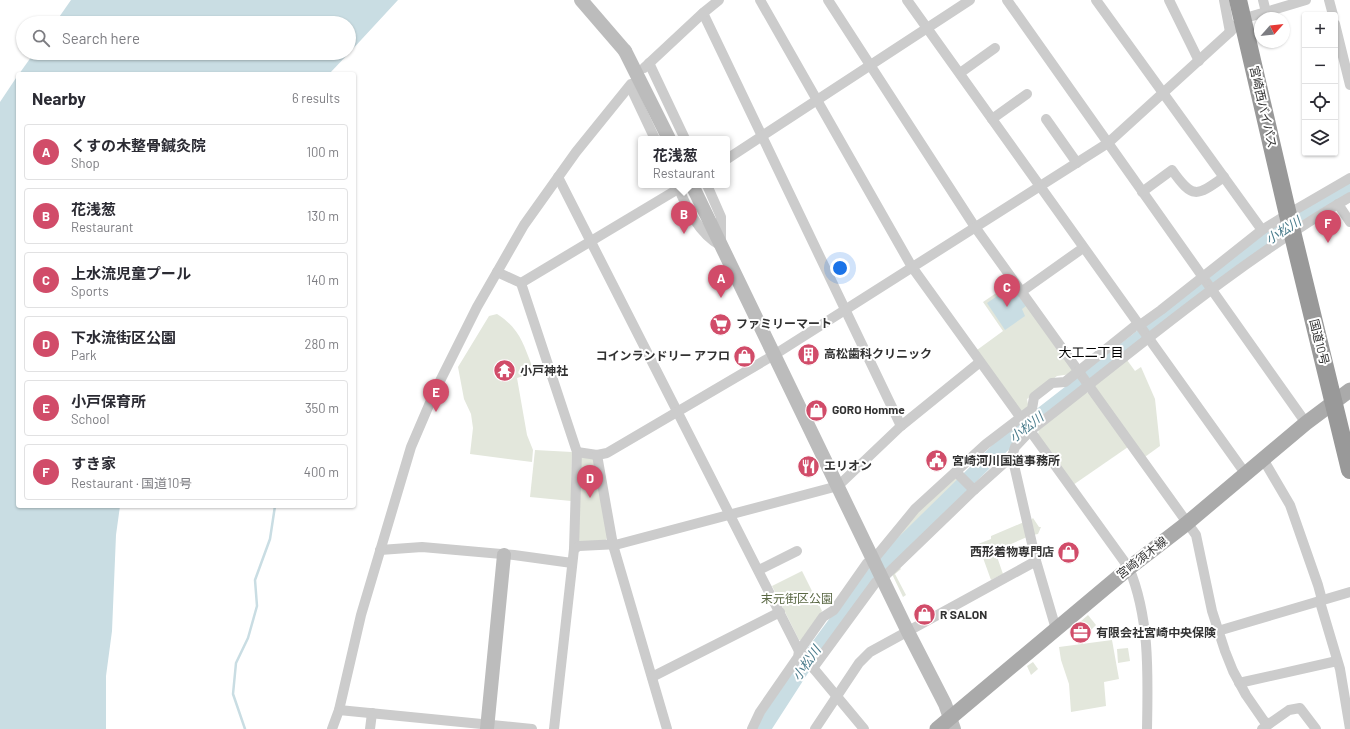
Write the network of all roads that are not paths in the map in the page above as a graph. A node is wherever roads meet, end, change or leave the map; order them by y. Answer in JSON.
{"nodes":[{"id":1,"x":581,"y":0,"type":"edge"},
{"id":2,"x":719,"y":0,"type":"edge"},
{"id":3,"x":760,"y":0,"type":"edge"},
{"id":4,"x":828,"y":0,"type":"edge"},
{"id":5,"x":907,"y":0,"type":"edge"},
{"id":6,"x":970,"y":0,"type":"edge"},
{"id":7,"x":1007,"y":0,"type":"edge"},
{"id":8,"x":1096,"y":0,"type":"edge"},
{"id":9,"x":1169,"y":0,"type":"edge"},
{"id":10,"x":1224,"y":0,"type":"edge"},
{"id":11,"x":1238,"y":0,"type":"edge"},
{"id":12,"x":1264,"y":0,"type":"edge"},
{"id":13,"x":1306,"y":0,"type":"edge"},
{"id":14,"x":1329,"y":0,"type":"edge"},
{"id":15,"x":1296,"y":2,"type":"edge"},
{"id":16,"x":1332,"y":12,"type":"edge"},
{"id":17,"x":703,"y":13,"type":"junction"},
{"id":18,"x":1248,"y":16,"type":"edge"},
{"id":19,"x":927,"y":28,"type":"junction"},
{"id":20,"x":1338,"y":36,"type":"edge"},
{"id":21,"x":995,"y":48,"type":"dead end"},
{"id":22,"x":1199,"y":61,"type":"junction"},
{"id":23,"x":870,"y":65,"type":"junction"},
{"id":24,"x":960,"y":73,"type":"junction"},
{"id":25,"x":1350,"y":84,"type":"edge"},
{"id":26,"x":1163,"y":93,"type":"junction"},
{"id":27,"x":1027,"y":94,"type":"dead end"},
{"id":28,"x":817,"y":100,"type":"junction"},
{"id":29,"x":992,"y":119,"type":"junction"},
{"id":30,"x":1046,"y":119,"type":"dead end"},
{"id":31,"x":654,"y":136,"type":"edge"},
{"id":32,"x":668,"y":136,"type":"edge"},
{"id":33,"x":683,"y":136,"type":"edge"},
{"id":34,"x":762,"y":137,"type":"junction"},
{"id":35,"x":1108,"y":143,"type":"junction"},
{"id":36,"x":730,"y":157,"type":"edge"},
{"id":37,"x":1076,"y":163,"type":"junction"},
{"id":38,"x":558,"y":177,"type":"junction"},
{"id":39,"x":1224,"y":177,"type":"junction"},
{"id":40,"x":1350,"y":178,"type":"edge"},
{"id":41,"x":1040,"y":186,"type":"junction"},
{"id":42,"x":679,"y":188,"type":"edge"},
{"id":43,"x":683,"y":188,"type":"edge"},
{"id":44,"x":708,"y":188,"type":"edge"},
{"id":45,"x":1142,"y":192,"type":"junction"},
{"id":46,"x":1350,"y":197,"type":"edge"},
{"id":47,"x":1338,"y":204,"type":"junction"},
{"id":48,"x":1294,"y":220,"type":"junction"},
{"id":49,"x":1350,"y":222,"type":"edge"},
{"id":50,"x":975,"y":227,"type":"junction"},
{"id":51,"x":1262,"y":230,"type":"junction"},
{"id":52,"x":591,"y":240,"type":"junction"},
{"id":53,"x":721,"y":246,"type":"junction"},
{"id":54,"x":1083,"y":248,"type":"junction"},
{"id":55,"x":912,"y":267,"type":"junction"},
{"id":56,"x":497,"y":272,"type":"junction"},
{"id":57,"x":1202,"y":277,"type":"junction"},
{"id":58,"x":521,"y":283,"type":"junction"},
{"id":59,"x":1212,"y":290,"type":"junction"},
{"id":60,"x":1021,"y":292,"type":"junction"},
{"id":61,"x":845,"y":310,"type":"junction"},
{"id":62,"x":1140,"y":325,"type":"junction"},
{"id":63,"x":1149,"y":339,"type":"junction"},
{"id":64,"x":774,"y":355,"type":"junction"},
{"id":65,"x":980,"y":362,"type":"junction"},
{"id":66,"x":1077,"y":372,"type":"junction"},
{"id":67,"x":1088,"y":386,"type":"junction"},
{"id":68,"x":1342,"y":396,"type":"edge"},
{"id":69,"x":678,"y":411,"type":"junction"},
{"id":70,"x":1021,"y":418,"type":"junction"},
{"id":71,"x":1306,"y":423,"type":"junction"},
{"id":72,"x":1350,"y":423,"type":"edge"},
{"id":73,"x":901,"y":426,"type":"junction"},
{"id":74,"x":1030,"y":431,"type":"junction"},
{"id":75,"x":576,"y":452,"type":"junction"},
{"id":76,"x":597,"y":455,"type":"junction"},
{"id":77,"x":1012,"y":456,"type":"junction"},
{"id":78,"x":1263,"y":459,"type":"junction"},
{"id":79,"x":1350,"y":470,"type":"edge"},
{"id":80,"x":956,"y":472,"type":"junction"},
{"id":81,"x":1245,"y":473,"type":"junction"},
{"id":82,"x":838,"y":486,"type":"junction"},
{"id":83,"x":974,"y":490,"type":"junction"},
{"id":84,"x":731,"y":515,"type":"junction"},
{"id":85,"x":1186,"y":524,"type":"junction"},
{"id":86,"x":613,"y":545,"type":"junction"},
{"id":87,"x":574,"y":549,"type":"junction"},
{"id":88,"x":380,"y":550,"type":"junction"},
{"id":89,"x":797,"y":551,"type":"dead end"},
{"id":90,"x":504,"y":555,"type":"junction"},
{"id":91,"x":874,"y":559,"type":"junction"},
{"id":92,"x":1036,"y":561,"type":"junction"},
{"id":93,"x":572,"y":563,"type":"junction"},
{"id":94,"x":1129,"y":568,"type":"junction"},
{"id":95,"x":759,"y":570,"type":"junction"},
{"id":96,"x":882,"y":576,"type":"junction"},
{"id":97,"x":1350,"y":592,"type":"edge"},
{"id":98,"x":1320,"y":602,"type":"junction"},
{"id":99,"x":780,"y":612,"type":"junction"},
{"id":100,"x":1056,"y":629,"type":"junction"},
{"id":101,"x":1218,"y":631,"type":"junction"},
{"id":102,"x":908,"y":632,"type":"junction"},
{"id":103,"x":799,"y":651,"type":"junction"},
{"id":104,"x":1337,"y":661,"type":"junction"},
{"id":105,"x":813,"y":668,"type":"junction"},
{"id":106,"x":652,"y":677,"type":"junction"},
{"id":107,"x":1239,"y":684,"type":"junction"},
{"id":108,"x":836,"y":696,"type":"junction"},
{"id":109,"x":339,"y":710,"type":"junction"},
{"id":110,"x":372,"y":713,"type":"junction"},
{"id":111,"x":429,"y":724,"type":"edge"},
{"id":112,"x":952,"y":725,"type":"edge"},
{"id":113,"x":487,"y":727,"type":"edge"},
{"id":114,"x":1265,"y":727,"type":"edge"},
{"id":115,"x":332,"y":729,"type":"edge"},
{"id":116,"x":370,"y":729,"type":"edge"},
{"id":117,"x":532,"y":729,"type":"edge"},
{"id":118,"x":554,"y":729,"type":"edge"},
{"id":119,"x":667,"y":729,"type":"edge"},
{"id":120,"x":752,"y":729,"type":"edge"},
{"id":121,"x":815,"y":729,"type":"edge"},
{"id":122,"x":864,"y":729,"type":"edge"},
{"id":123,"x":937,"y":729,"type":"edge"},
{"id":124,"x":1147,"y":729,"type":"edge"},
{"id":125,"x":1316,"y":729,"type":"edge"},
{"id":126,"x":1350,"y":729,"type":"edge"}],
"edges":[{"from":1,"to":32,"type":"street","bridge":true},
{"from":2,"to":17,"type":"street"},
{"from":3,"to":28,"type":"street"},
{"from":4,"to":23,"type":"street"},
{"from":5,"to":19,"type":"street"},
{"from":6,"to":19,"type":"street"},
{"from":7,"to":35,"type":"street"},
{"from":8,"to":26,"type":"street"},
{"from":9,"to":22,"type":"street"},
{"from":10,"to":18,"type":"street"},
{"from":11,"to":18,"type":"highway","name":"宮崎西バイパス"},
{"from":12,"to":18,"type":"street"},
{"from":13,"to":15,"type":"street"},
{"from":14,"to":16,"type":"street"},
{"from":15,"to":18,"type":"street"},
{"from":17,"to":33,"type":"street"},
{"from":17,"to":34,"type":"street"},
{"from":18,"to":22,"type":"street"},
{"from":18,"to":48,"type":"highway","name":"宮崎西バイパス"},
{"from":19,"to":23,"type":"street"},
{"from":19,"to":24,"type":"street"},
{"from":20,"to":25,"type":"street"},
{"from":21,"to":24,"type":"street"},
{"from":22,"to":26,"type":"street"},
{"from":23,"to":28,"type":"street"},
{"from":23,"to":50,"type":"street"},
{"from":24,"to":29,"type":"street"},
{"from":26,"to":35,"type":"street"},
{"from":26,"to":39,"type":"street"},
{"from":27,"to":29,"type":"street"},
{"from":28,"to":34,"type":"street"},
{"from":28,"to":55,"type":"street"},
{"from":29,"to":41,"type":"street"},
{"from":30,"to":37,"type":"street"},
{"from":31,"to":38,"type":"street"},
{"from":34,"to":36,"type":"street"},
{"from":34,"to":61,"type":"street"},
{"from":35,"to":37,"type":"street"},
{"from":35,"to":45,"type":"street"},
{"from":37,"to":41,"type":"street"},
{"from":38,"to":52,"type":"street"},
{"from":38,"to":56,"type":"street"},
{"from":39,"to":45,"type":"street"},
{"from":39,"to":51,"type":"street"},
{"from":40,"to":48,"type":"street"},
{"from":41,"to":50,"type":"street"},
{"from":41,"to":54,"type":"street"},
{"from":42,"to":52,"type":"street"},
{"from":43,"to":53,"type":"street"},
{"from":44,"to":53,"type":"street"},
{"from":45,"to":57,"type":"street"},
{"from":46,"to":47,"type":"street"},
{"from":47,"to":48,"type":"street"},
{"from":47,"to":49,"type":"street"},
{"from":48,"to":51,"type":"street"},
{"from":48,"to":59,"type":"street"},
{"from":48,"to":68,"type":"highway","name":"国道10号"},
{"from":50,"to":55,"type":"street"},
{"from":50,"to":60,"type":"street"},
{"from":51,"to":57,"type":"street"},
{"from":52,"to":58,"type":"street"},
{"from":52,"to":69,"type":"street"},
{"from":53,"to":64,"type":"street"},
{"from":54,"to":60,"type":"street"},
{"from":54,"to":62,"type":"street"},
{"from":55,"to":61,"type":"street"},
{"from":55,"to":65,"type":"street"},
{"from":56,"to":58,"type":"street"},
{"from":56,"to":88,"type":"street"},
{"from":57,"to":59,"type":"street"},
{"from":57,"to":62,"type":"street"},
{"from":58,"to":75,"type":"street"},
{"from":59,"to":63,"type":"street"},
{"from":59,"to":71,"type":"street"},
{"from":60,"to":66,"type":"street"},
{"from":61,"to":64,"type":"street"},
{"from":61,"to":73,"type":"street"},
{"from":62,"to":63,"type":"street"},
{"from":62,"to":66,"type":"street"},
{"from":63,"to":67,"type":"street"},
{"from":63,"to":81,"type":"street"},
{"from":64,"to":69,"type":"street"},
{"from":64,"to":82,"type":"street"},
{"from":65,"to":70,"type":"street"},
{"from":65,"to":73,"type":"street"},
{"from":66,"to":67,"type":"street"},
{"from":66,"to":70,"type":"street"},
{"from":67,"to":74,"type":"street"},
{"from":67,"to":85,"type":"street"},
{"from":68,"to":71,"type":"main road","name":"宮崎須木線"},
{"from":68,"to":72,"type":"highway","name":"国道10号"},
{"from":68,"to":79,"type":"highway","name":"国道10号"},
{"from":69,"to":76,"type":"street"},
{"from":69,"to":84,"type":"street"},
{"from":70,"to":74,"type":"street"},
{"from":70,"to":80,"type":"street"},
{"from":71,"to":78,"type":"main road","name":"宮崎須木線"},
{"from":73,"to":82,"type":"street"},
{"from":74,"to":77,"type":"street"},
{"from":74,"to":94,"type":"street"},
{"from":75,"to":76,"type":"street"},
{"from":75,"to":87,"type":"street"},
{"from":76,"to":86,"type":"street"},
{"from":77,"to":83,"type":"street"},
{"from":77,"to":92,"type":"street"},
{"from":78,"to":81,"type":"main road","name":"宮崎須木線"},
{"from":78,"to":98,"type":"street"},
{"from":80,"to":83,"type":"street"},
{"from":80,"to":91,"type":"street"},
{"from":81,"to":85,"type":"main road","name":"宮崎須木線"},
{"from":82,"to":84,"type":"street"},
{"from":82,"to":91,"type":"street"},
{"from":83,"to":96,"type":"street"},
{"from":84,"to":86,"type":"street"},
{"from":84,"to":95,"type":"street"},
{"from":85,"to":94,"type":"main road","name":"宮崎須木線"},
{"from":85,"to":101,"type":"street"},
{"from":86,"to":87,"type":"street"},
{"from":86,"to":106,"type":"street"},
{"from":87,"to":93,"type":"street"},
{"from":88,"to":90,"type":"street"},
{"from":88,"to":109,"type":"street"},
{"from":89,"to":95,"type":"street"},
{"from":90,"to":93,"type":"street"},
{"from":90,"to":113,"type":"street"},
{"from":91,"to":96,"type":"street"},
{"from":91,"to":103,"type":"street"},
{"from":92,"to":100,"type":"street"},
{"from":92,"to":102,"type":"street"},
{"from":93,"to":118,"type":"street"},
{"from":94,"to":100,"type":"main road","name":"宮崎須木線"},
{"from":94,"to":124,"type":"street"},
{"from":95,"to":99,"type":"street"},
{"from":96,"to":102,"type":"street"},
{"from":96,"to":105,"type":"street"},
{"from":97,"to":98,"type":"street"},
{"from":98,"to":101,"type":"street"},
{"from":98,"to":104,"type":"street"},
{"from":99,"to":103,"type":"street"},
{"from":99,"to":106,"type":"street"},
{"from":100,"to":112,"type":"main road","name":"宮崎須木線"},
{"from":101,"to":107,"type":"street"},
{"from":102,"to":108,"type":"street"},
{"from":102,"to":112,"type":"street"},
{"from":103,"to":105,"type":"street"},
{"from":103,"to":120,"type":"street"},
{"from":104,"to":107,"type":"street"},
{"from":104,"to":126,"type":"street"},
{"from":105,"to":108,"type":"street"},
{"from":106,"to":119,"type":"street"},
{"from":107,"to":114,"type":"street"},
{"from":108,"to":121,"type":"street"},
{"from":108,"to":122,"type":"street"},
{"from":109,"to":110,"type":"street"},
{"from":109,"to":115,"type":"street"},
{"from":110,"to":111,"type":"street"},
{"from":110,"to":116,"type":"street"},
{"from":111,"to":113,"type":"street"},
{"from":112,"to":123,"type":"main road","name":"宮崎須木線"},
{"from":113,"to":117,"type":"street"},
{"from":114,"to":125,"type":"street"}]}
